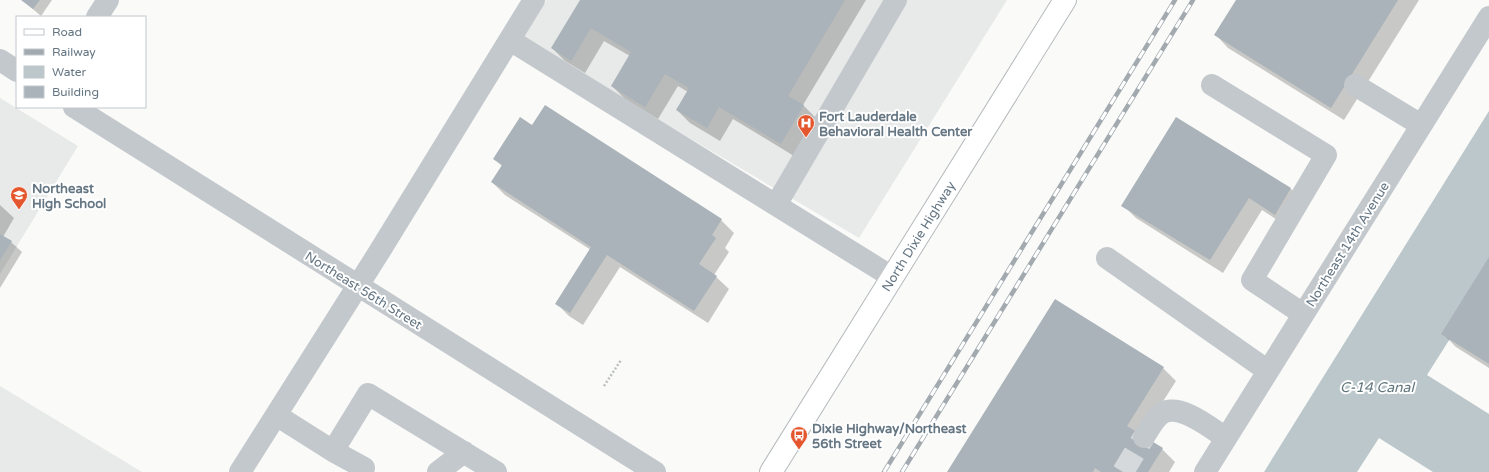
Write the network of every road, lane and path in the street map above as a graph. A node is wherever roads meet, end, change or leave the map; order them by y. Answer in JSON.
{"nodes":[{"id":1,"x":108,"y":0,"type":"edge"},
{"id":2,"x":534,"y":0,"type":"edge"},
{"id":3,"x":896,"y":0,"type":"edge"},
{"id":4,"x":1065,"y":0,"type":"edge"},
{"id":5,"x":98,"y":16,"type":"edge"},
{"id":6,"x":1489,"y":17,"type":"edge"},
{"id":7,"x":510,"y":40,"type":"junction"},
{"id":8,"x":0,"y":60,"type":"edge"},
{"id":9,"x":16,"y":70,"type":"edge"},
{"id":10,"x":1212,"y":84,"type":"dead end"},
{"id":11,"x":1355,"y":86,"type":"dead end"},
{"id":12,"x":76,"y":108,"type":"edge"},
{"id":13,"x":1421,"y":125,"type":"junction"},
{"id":14,"x":776,"y":205,"type":"junction"},
{"id":15,"x":1107,"y":258,"type":"dead end"},
{"id":16,"x":892,"y":277,"type":"junction"},
{"id":17,"x":357,"y":286,"type":"junction"},
{"id":18,"x":1303,"y":314,"type":"junction"},
{"id":19,"x":621,"y":360,"type":"dead end"},
{"id":20,"x":1268,"y":371,"type":"junction"},
{"id":21,"x":604,"y":386,"type":"dead end"},
{"id":22,"x":276,"y":415,"type":"junction"},
{"id":23,"x":1144,"y":437,"type":"tunnel mouth"},
{"id":24,"x":1226,"y":438,"type":"junction"},
{"id":25,"x":333,"y":450,"type":"junction"},
{"id":26,"x":464,"y":452,"type":"junction"},
{"id":27,"x":364,"y":468,"type":"dead end"},
{"id":28,"x":240,"y":472,"type":"edge"},
{"id":29,"x":438,"y":472,"type":"edge"},
{"id":30,"x":496,"y":472,"type":"edge"},
{"id":31,"x":655,"y":472,"type":"edge"},
{"id":32,"x":771,"y":472,"type":"edge"},
{"id":33,"x":1205,"y":472,"type":"edge"}],
"edges":[{"from":1,"to":5,"type":"street"},
{"from":2,"to":7,"type":"street"},
{"from":3,"to":14,"type":"street"},
{"from":4,"to":16,"type":"main road","name":"North Dixie Highway"},
{"from":6,"to":13,"type":"street","name":"Northeast 14th Avenue"},
{"from":7,"to":14,"type":"street"},
{"from":7,"to":17,"type":"street"},
{"from":8,"to":9,"type":"street"},
{"from":10,"to":18,"type":"street"},
{"from":11,"to":13,"type":"street"},
{"from":12,"to":17,"type":"street","name":"Northeast 56th Street"},
{"from":13,"to":18,"type":"street","name":"Northeast 14th Avenue"},
{"from":14,"to":16,"type":"street"},
{"from":15,"to":20,"type":"street"},
{"from":16,"to":32,"type":"main road","name":"North Dixie Highway"},
{"from":17,"to":22,"type":"street"},
{"from":17,"to":31,"type":"street","name":"Northeast 56th Street"},
{"from":18,"to":20,"type":"street","name":"Northeast 14th Avenue"},
{"from":19,"to":21,"type":"path"},
{"from":20,"to":24,"type":"street","name":"Northeast 14th Avenue"},
{"from":22,"to":25,"type":"street"},
{"from":22,"to":28,"type":"street"},
{"from":23,"to":24,"type":"street"},
{"from":24,"to":33,"type":"street","name":"Northeast 14th Avenue"},
{"from":25,"to":26,"type":"street"},
{"from":25,"to":27,"type":"street"},
{"from":26,"to":29,"type":"street"},
{"from":26,"to":30,"type":"street"}]}
